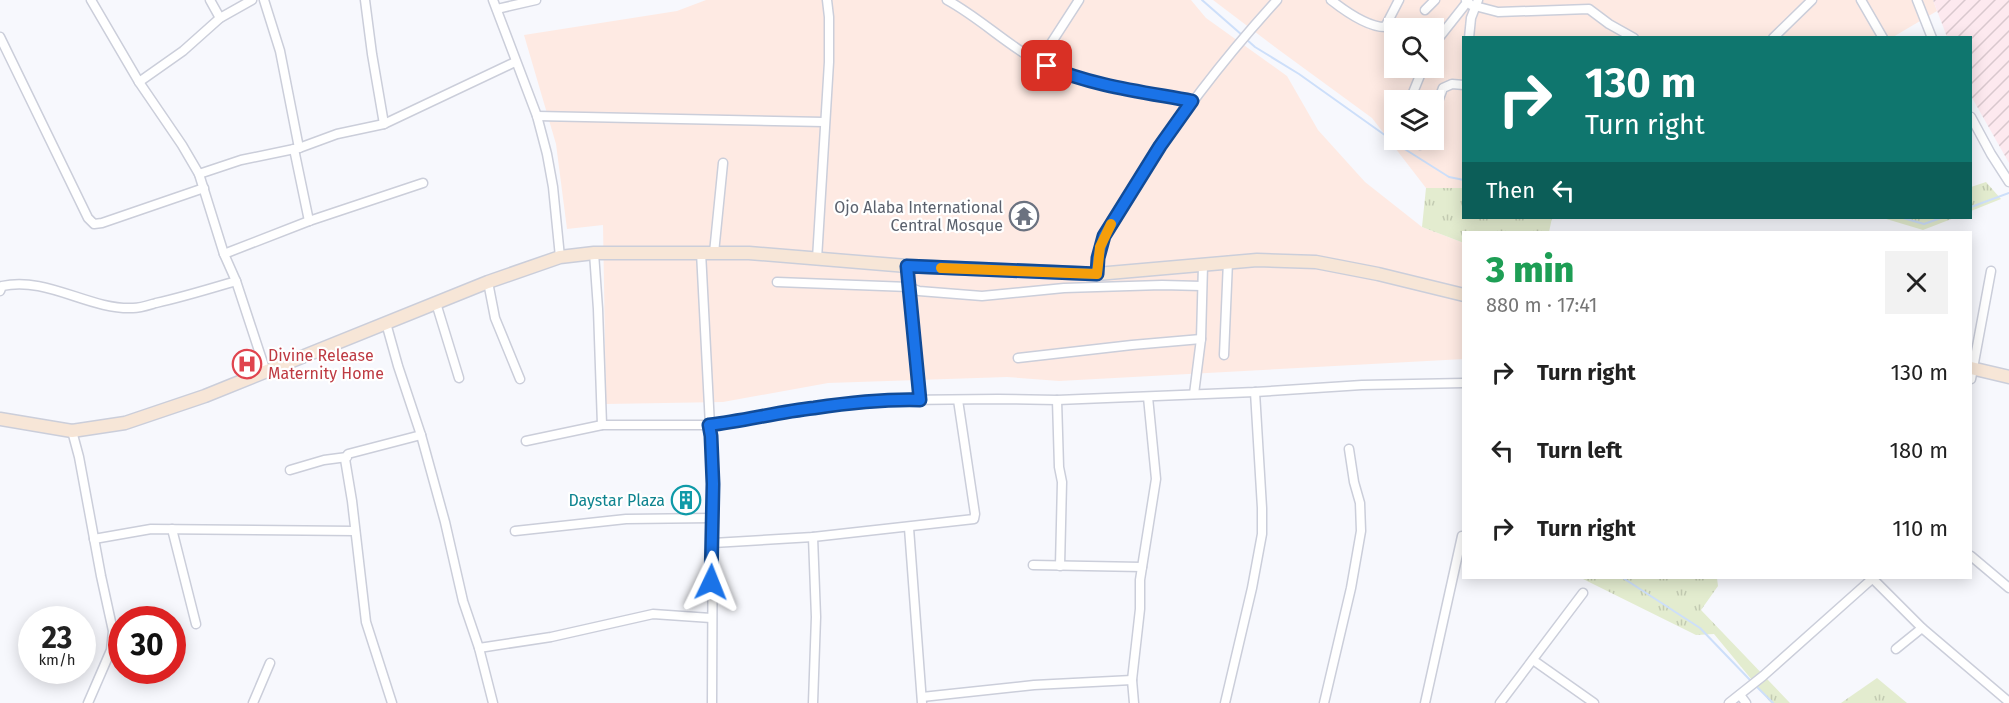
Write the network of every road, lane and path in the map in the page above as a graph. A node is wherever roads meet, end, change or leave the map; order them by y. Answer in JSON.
{"nodes":[{"id":1,"x":91,"y":0,"type":"edge"},
{"id":2,"x":210,"y":0,"type":"edge"},
{"id":3,"x":252,"y":0,"type":"edge"},
{"id":4,"x":264,"y":0,"type":"edge"},
{"id":5,"x":365,"y":0,"type":"edge"},
{"id":6,"x":493,"y":0,"type":"edge"},
{"id":7,"x":536,"y":0,"type":"edge"},
{"id":8,"x":827,"y":0,"type":"edge"},
{"id":9,"x":947,"y":0,"type":"edge"},
{"id":10,"x":1079,"y":0,"type":"edge"},
{"id":11,"x":1277,"y":0,"type":"edge"},
{"id":12,"x":1331,"y":0,"type":"edge"},
{"id":13,"x":1400,"y":0,"type":"edge"},
{"id":14,"x":1435,"y":0,"type":"edge"},
{"id":15,"x":1812,"y":0,"type":"edge"},
{"id":16,"x":1861,"y":0,"type":"edge"},
{"id":17,"x":1917,"y":0,"type":"edge"},
{"id":18,"x":1472,"y":2,"type":"edge"},
{"id":19,"x":496,"y":9,"type":"junction"},
{"id":20,"x":1425,"y":10,"type":"dead end"},
{"id":21,"x":220,"y":18,"type":"junction"},
{"id":22,"x":1444,"y":33,"type":"edge"},
{"id":23,"x":1469,"y":36,"type":"edge"},
{"id":24,"x":1630,"y":36,"type":"edge"},
{"id":25,"x":1775,"y":36,"type":"edge"},
{"id":26,"x":1882,"y":36,"type":"edge"},
{"id":27,"x":1931,"y":36,"type":"edge"},
{"id":28,"x":0,"y":37,"type":"edge"},
{"id":29,"x":515,"y":62,"type":"junction"},
{"id":30,"x":1039,"y":62,"type":"junction"},
{"id":31,"x":139,"y":82,"type":"junction"},
{"id":32,"x":1462,"y":85,"type":"edge"},
{"id":33,"x":1442,"y":90,"type":"edge"},
{"id":34,"x":1192,"y":101,"type":"junction"},
{"id":35,"x":537,"y":116,"type":"junction"},
{"id":36,"x":1972,"y":119,"type":"edge"},
{"id":37,"x":824,"y":122,"type":"junction"},
{"id":38,"x":384,"y":124,"type":"junction"},
{"id":39,"x":296,"y":148,"type":"junction"},
{"id":40,"x":723,"y":163,"type":"dead end"},
{"id":41,"x":199,"y":174,"type":"junction"},
{"id":42,"x":2009,"y":182,"type":"edge"},
{"id":43,"x":423,"y":183,"type":"dead end"},
{"id":44,"x":204,"y":188,"type":"junction"},
{"id":45,"x":309,"y":221,"type":"junction"},
{"id":46,"x":701,"y":252,"type":"junction"},
{"id":47,"x":594,"y":253,"type":"junction"},
{"id":48,"x":714,"y":253,"type":"junction"},
{"id":49,"x":224,"y":254,"type":"junction"},
{"id":50,"x":560,"y":257,"type":"junction"},
{"id":51,"x":817,"y":259,"type":"junction"},
{"id":52,"x":1228,"y":261,"type":"junction"},
{"id":53,"x":1203,"y":265,"type":"junction"},
{"id":54,"x":907,"y":266,"type":"junction"},
{"id":55,"x":1991,"y":271,"type":"dead end"},
{"id":56,"x":1097,"y":274,"type":"junction"},
{"id":57,"x":236,"y":281,"type":"junction"},
{"id":58,"x":488,"y":282,"type":"junction"},
{"id":59,"x":777,"y":282,"type":"dead end"},
{"id":60,"x":1202,"y":286,"type":"junction"},
{"id":61,"x":909,"y":287,"type":"junction"},
{"id":62,"x":1,"y":288,"type":"edge"},
{"id":63,"x":1462,"y":295,"type":"edge"},
{"id":64,"x":436,"y":303,"type":"junction"},
{"id":65,"x":386,"y":323,"type":"junction"},
{"id":66,"x":1201,"y":339,"type":"junction"},
{"id":67,"x":1224,"y":355,"type":"dead end"},
{"id":68,"x":1018,"y":358,"type":"dead end"},
{"id":69,"x":267,"y":372,"type":"junction"},
{"id":70,"x":1972,"y":372,"type":"edge"},
{"id":71,"x":2009,"y":377,"type":"edge"},
{"id":72,"x":459,"y":378,"type":"dead end"},
{"id":73,"x":520,"y":379,"type":"dead end"},
{"id":74,"x":1462,"y":383,"type":"edge"},
{"id":75,"x":1255,"y":392,"type":"junction"},
{"id":76,"x":1194,"y":394,"type":"junction"},
{"id":77,"x":1148,"y":397,"type":"junction"},
{"id":78,"x":920,"y":400,"type":"junction"},
{"id":79,"x":958,"y":400,"type":"junction"},
{"id":80,"x":1057,"y":400,"type":"junction"},
{"id":81,"x":0,"y":419,"type":"edge"},
{"id":82,"x":602,"y":425,"type":"junction"},
{"id":83,"x":709,"y":425,"type":"junction"},
{"id":84,"x":72,"y":431,"type":"junction"},
{"id":85,"x":421,"y":435,"type":"junction"},
{"id":86,"x":526,"y":441,"type":"dead end"},
{"id":87,"x":1349,"y":449,"type":"dead end"},
{"id":88,"x":347,"y":457,"type":"junction"},
{"id":89,"x":290,"y":470,"type":"dead end"},
{"id":90,"x":713,"y":518,"type":"junction"},
{"id":91,"x":909,"y":528,"type":"junction"},
{"id":92,"x":172,"y":529,"type":"junction"},
{"id":93,"x":355,"y":531,"type":"junction"},
{"id":94,"x":515,"y":531,"type":"dead end"},
{"id":95,"x":1462,"y":536,"type":"dead end"},
{"id":96,"x":813,"y":537,"type":"junction"},
{"id":97,"x":94,"y":539,"type":"junction"},
{"id":98,"x":713,"y":543,"type":"junction"},
{"id":99,"x":1972,"y":557,"type":"edge"},
{"id":100,"x":1033,"y":565,"type":"dead end"},
{"id":101,"x":1060,"y":566,"type":"junction"},
{"id":102,"x":1142,"y":567,"type":"junction"},
{"id":103,"x":1871,"y":579,"type":"edge"},
{"id":104,"x":1873,"y":579,"type":"edge"},
{"id":105,"x":2009,"y":588,"type":"edge"},
{"id":106,"x":1583,"y":593,"type":"dead end"},
{"id":107,"x":711,"y":618,"type":"junction"},
{"id":108,"x":196,"y":624,"type":"dead end"},
{"id":109,"x":1922,"y":628,"type":"junction"},
{"id":110,"x":479,"y":648,"type":"junction"},
{"id":111,"x":1896,"y":648,"type":"dead end"},
{"id":112,"x":1533,"y":660,"type":"junction"},
{"id":113,"x":270,"y":663,"type":"dead end"},
{"id":114,"x":1132,"y":680,"type":"junction"},
{"id":115,"x":1744,"y":696,"type":"edge"},
{"id":116,"x":2008,"y":698,"type":"edge"},
{"id":117,"x":922,"y":700,"type":"edge"},
{"id":118,"x":88,"y":703,"type":"edge"},
{"id":119,"x":253,"y":703,"type":"edge"},
{"id":120,"x":392,"y":703,"type":"edge"},
{"id":121,"x":493,"y":703,"type":"edge"},
{"id":122,"x":712,"y":703,"type":"edge"},
{"id":123,"x":813,"y":703,"type":"edge"},
{"id":124,"x":1134,"y":703,"type":"edge"},
{"id":125,"x":1225,"y":703,"type":"edge"},
{"id":126,"x":1324,"y":703,"type":"edge"},
{"id":127,"x":1425,"y":703,"type":"edge"},
{"id":128,"x":1500,"y":703,"type":"edge"},
{"id":129,"x":1594,"y":703,"type":"edge"},
{"id":130,"x":1730,"y":703,"type":"edge"}],
"edges":[{"from":1,"to":31,"type":"street"},
{"from":2,"to":21,"type":"street"},
{"from":3,"to":21,"type":"street"},
{"from":4,"to":39,"type":"street"},
{"from":5,"to":38,"type":"street"},
{"from":6,"to":19,"type":"street"},
{"from":7,"to":19,"type":"street"},
{"from":8,"to":37,"type":"street"},
{"from":9,"to":30,"type":"street"},
{"from":10,"to":30,"type":"street"},
{"from":11,"to":34,"type":"street"},
{"from":12,"to":13,"type":"street"},
{"from":14,"to":20,"type":"street"},
{"from":15,"to":25,"type":"street"},
{"from":16,"to":26,"type":"street"},
{"from":17,"to":27,"type":"street"},
{"from":18,"to":22,"type":"street"},
{"from":18,"to":23,"type":"street"},
{"from":18,"to":24,"type":"street"},
{"from":19,"to":29,"type":"street"},
{"from":21,"to":31,"type":"street"},
{"from":28,"to":44,"type":"street"},
{"from":29,"to":35,"type":"street"},
{"from":29,"to":38,"type":"street"},
{"from":30,"to":34,"type":"street"},
{"from":31,"to":41,"type":"street"},
{"from":32,"to":33,"type":"street"},
{"from":34,"to":56,"type":"street"},
{"from":35,"to":37,"type":"street"},
{"from":35,"to":50,"type":"street"},
{"from":36,"to":42,"type":"street"},
{"from":37,"to":51,"type":"street"},
{"from":38,"to":39,"type":"street"},
{"from":39,"to":41,"type":"street"},
{"from":39,"to":45,"type":"street"},
{"from":40,"to":48,"type":"street"},
{"from":41,"to":44,"type":"street"},
{"from":43,"to":45,"type":"street"},
{"from":44,"to":49,"type":"street"},
{"from":45,"to":49,"type":"street"},
{"from":46,"to":47,"type":"main road"},
{"from":46,"to":48,"type":"main road"},
{"from":46,"to":83,"type":"street"},
{"from":47,"to":50,"type":"main road"},
{"from":47,"to":82,"type":"street"},
{"from":48,"to":51,"type":"main road"},
{"from":49,"to":57,"type":"street"},
{"from":50,"to":58,"type":"main road"},
{"from":51,"to":54,"type":"main road"},
{"from":52,"to":53,"type":"main road"},
{"from":52,"to":63,"type":"main road"},
{"from":52,"to":67,"type":"street"},
{"from":53,"to":56,"type":"main road"},
{"from":53,"to":60,"type":"street"},
{"from":54,"to":56,"type":"main road"},
{"from":54,"to":61,"type":"street"},
{"from":55,"to":70,"type":"street"},
{"from":57,"to":62,"type":"street"},
{"from":57,"to":69,"type":"street"},
{"from":58,"to":64,"type":"main road"},
{"from":58,"to":73,"type":"street"},
{"from":59,"to":61,"type":"street"},
{"from":60,"to":61,"type":"street"},
{"from":60,"to":66,"type":"street"},
{"from":61,"to":78,"type":"street"},
{"from":64,"to":65,"type":"main road"},
{"from":64,"to":72,"type":"street"},
{"from":65,"to":69,"type":"main road"},
{"from":65,"to":85,"type":"street"},
{"from":66,"to":68,"type":"street"},
{"from":66,"to":76,"type":"street"},
{"from":69,"to":84,"type":"main road"},
{"from":70,"to":71,"type":"main road"},
{"from":74,"to":75,"type":"street"},
{"from":75,"to":76,"type":"street"},
{"from":75,"to":125,"type":"street"},
{"from":76,"to":77,"type":"street"},
{"from":77,"to":80,"type":"street"},
{"from":77,"to":102,"type":"street"},
{"from":78,"to":79,"type":"street"},
{"from":78,"to":83,"type":"street"},
{"from":79,"to":80,"type":"street"},
{"from":79,"to":91,"type":"street"},
{"from":80,"to":101,"type":"street"},
{"from":81,"to":84,"type":"main road"},
{"from":82,"to":83,"type":"street"},
{"from":82,"to":86,"type":"street"},
{"from":83,"to":90,"type":"street"},
{"from":84,"to":97,"type":"street"},
{"from":85,"to":88,"type":"street"},
{"from":85,"to":110,"type":"street"},
{"from":87,"to":126,"type":"street"},
{"from":88,"to":89,"type":"street"},
{"from":88,"to":93,"type":"street"},
{"from":90,"to":94,"type":"street"},
{"from":90,"to":98,"type":"street"},
{"from":91,"to":96,"type":"street"},
{"from":91,"to":117,"type":"street"},
{"from":92,"to":93,"type":"street"},
{"from":92,"to":97,"type":"street"},
{"from":92,"to":108,"type":"street"},
{"from":93,"to":120,"type":"street"},
{"from":95,"to":127,"type":"street"},
{"from":96,"to":98,"type":"street"},
{"from":96,"to":123,"type":"street"},
{"from":97,"to":118,"type":"street"},
{"from":98,"to":107,"type":"street"},
{"from":99,"to":105,"type":"street"},
{"from":100,"to":101,"type":"street"},
{"from":101,"to":102,"type":"street"},
{"from":102,"to":114,"type":"street"},
{"from":103,"to":115,"type":"street"},
{"from":104,"to":109,"type":"street"},
{"from":106,"to":112,"type":"street"},
{"from":107,"to":110,"type":"street"},
{"from":107,"to":122,"type":"street"},
{"from":109,"to":111,"type":"street"},
{"from":109,"to":116,"type":"street"},
{"from":110,"to":121,"type":"street"},
{"from":112,"to":128,"type":"street"},
{"from":112,"to":129,"type":"street"},
{"from":113,"to":119,"type":"street"},
{"from":114,"to":117,"type":"street"},
{"from":114,"to":124,"type":"street"},
{"from":115,"to":130,"type":"street"}]}
